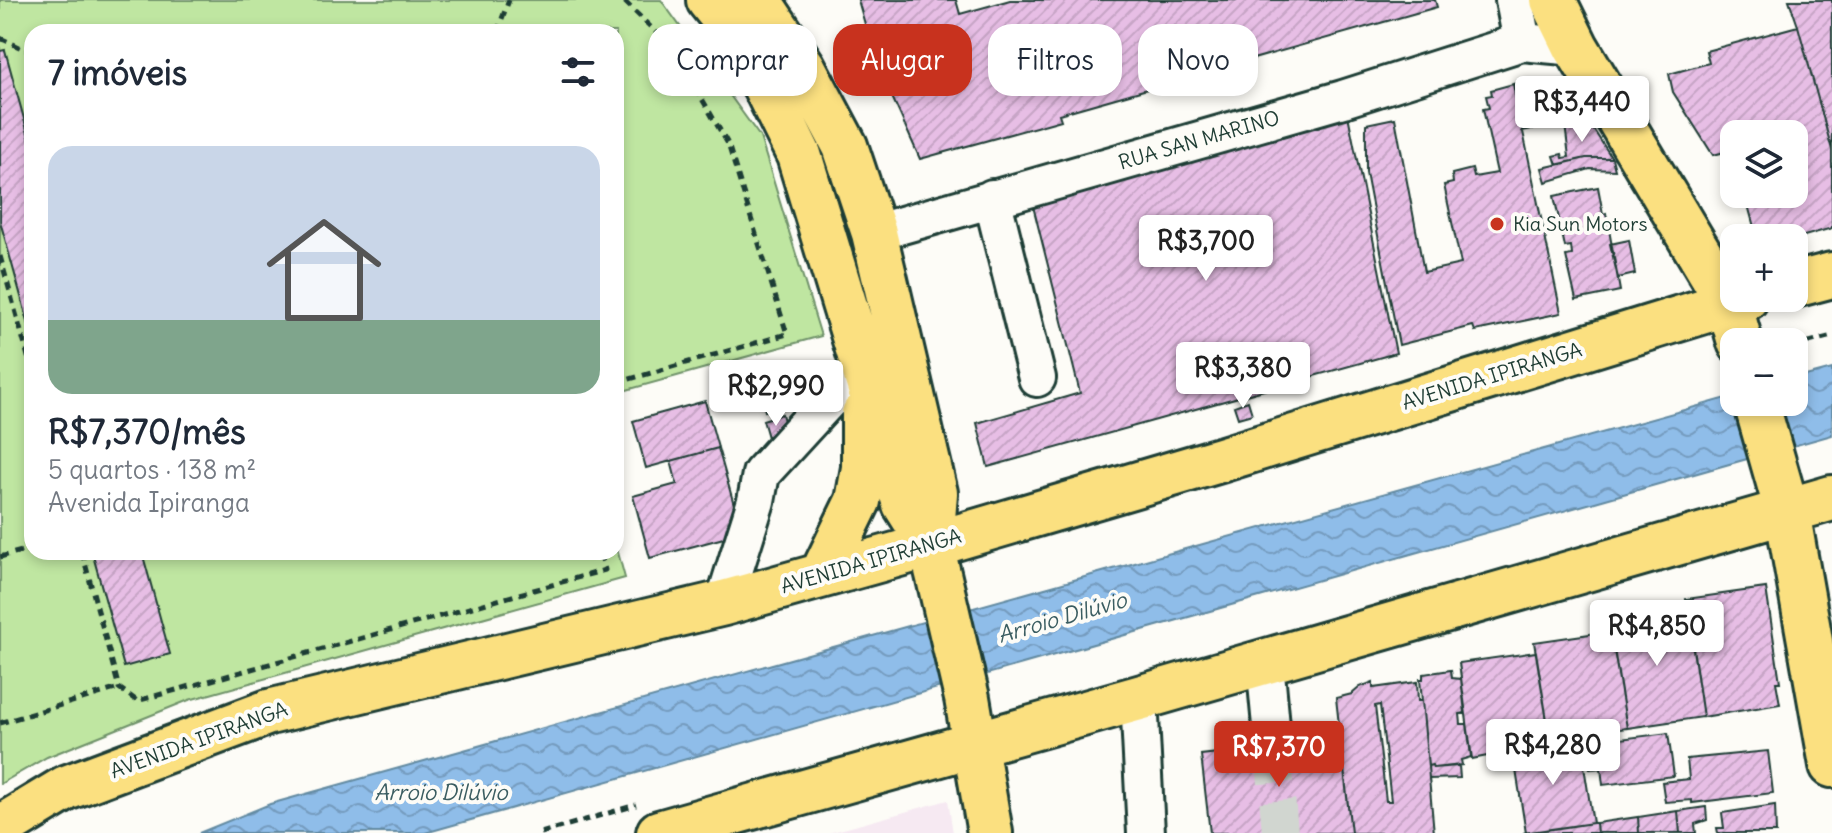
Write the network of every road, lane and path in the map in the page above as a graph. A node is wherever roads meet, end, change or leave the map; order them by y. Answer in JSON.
{"nodes":[{"id":1,"x":509,"y":0,"type":"edge"},
{"id":2,"x":623,"y":0,"type":"edge"},
{"id":3,"x":709,"y":0,"type":"edge"},
{"id":4,"x":724,"y":0,"type":"edge"},
{"id":5,"x":758,"y":0,"type":"edge"},
{"id":6,"x":1514,"y":0,"type":"edge"},
{"id":7,"x":1553,"y":0,"type":"edge"},
{"id":8,"x":500,"y":24,"type":"edge"},
{"id":9,"x":752,"y":24,"type":"edge"},
{"id":10,"x":774,"y":24,"type":"edge"},
{"id":11,"x":0,"y":38,"type":"edge"},
{"id":12,"x":1522,"y":42,"type":"junction"},
{"id":13,"x":1576,"y":47,"type":"junction"},
{"id":14,"x":24,"y":49,"type":"edge"},
{"id":15,"x":817,"y":93,"type":"edge"},
{"id":16,"x":992,"y":198,"type":"junction"},
{"id":17,"x":874,"y":233,"type":"junction"},
{"id":18,"x":0,"y":256,"type":"edge"},
{"id":19,"x":1832,"y":275,"type":"edge"},
{"id":20,"x":1808,"y":281,"type":"edge"},
{"id":21,"x":1738,"y":314,"type":"edge"},
{"id":22,"x":1832,"y":336,"type":"edge"},
{"id":23,"x":24,"y":342,"type":"edge"},
{"id":24,"x":1808,"y":342,"type":"edge"},
{"id":25,"x":864,"y":369,"type":"junction"},
{"id":26,"x":1037,"y":378,"type":"dead end"},
{"id":27,"x":624,"y":381,"type":"edge"},
{"id":28,"x":1760,"y":416,"type":"edge"},
{"id":29,"x":1782,"y":494,"type":"junction"},
{"id":30,"x":1832,"y":498,"type":"edge"},
{"id":31,"x":24,"y":550,"type":"edge"},
{"id":32,"x":0,"y":557,"type":"edge"},
{"id":33,"x":84,"y":560,"type":"edge"},
{"id":34,"x":602,"y":560,"type":"edge"},
{"id":35,"x":935,"y":562,"type":"junction"},
{"id":36,"x":822,"y":575,"type":"junction"},
{"id":37,"x":724,"y":603,"type":"junction"},
{"id":38,"x":1265,"y":662,"type":"junction"},
{"id":39,"x":119,"y":688,"type":"junction"},
{"id":40,"x":1139,"y":698,"type":"junction"},
{"id":41,"x":0,"y":723,"type":"edge"},
{"id":42,"x":975,"y":744,"type":"junction"},
{"id":43,"x":1273,"y":747,"type":"tunnel mouth"},
{"id":44,"x":1832,"y":765,"type":"edge"},
{"id":45,"x":0,"y":828,"type":"edge"},
{"id":46,"x":659,"y":833,"type":"edge"},
{"id":47,"x":990,"y":833,"type":"edge"},
{"id":48,"x":1146,"y":833,"type":"edge"}],
"edges":[{"from":1,"to":8,"type":"path"},
{"from":2,"to":27,"type":"path"},
{"from":3,"to":25,"type":"main road"},
{"from":4,"to":9,"type":"main road"},
{"from":5,"to":10,"type":"main road"},
{"from":6,"to":12,"type":"street"},
{"from":7,"to":13,"type":"main road"},
{"from":11,"to":14,"type":"path"},
{"from":12,"to":13,"type":"street"},
{"from":12,"to":16,"type":"street","name":"RUA SAN MARINO"},
{"from":13,"to":21,"type":"main road"},
{"from":15,"to":17,"type":"main road"},
{"from":16,"to":17,"type":"street","name":"RUA SAN MARINO"},
{"from":16,"to":26,"type":"street"},
{"from":17,"to":35,"type":"main road"},
{"from":18,"to":23,"type":"path"},
{"from":19,"to":20,"type":"main road"},
{"from":21,"to":35,"type":"main road","name":"AVENIDA IPIRANGA"},
{"from":22,"to":24,"type":"path"},
{"from":25,"to":35,"type":"main road"},
{"from":25,"to":36,"type":"main road"},
{"from":25,"to":37,"type":"street"},
{"from":28,"to":29,"type":"main road"},
{"from":29,"to":30,"type":"main road"},
{"from":29,"to":38,"type":"main road"},
{"from":29,"to":44,"type":"main road"},
{"from":31,"to":32,"type":"path"},
{"from":33,"to":39,"type":"path"},
{"from":34,"to":39,"type":"path"},
{"from":35,"to":36,"type":"main road","name":"AVENIDA IPIRANGA"},
{"from":35,"to":42,"type":"main road"},
{"from":36,"to":37,"type":"main road","name":"AVENIDA IPIRANGA"},
{"from":37,"to":45,"type":"main road","name":"AVENIDA IPIRANGA"},
{"from":38,"to":40,"type":"main road"},
{"from":38,"to":43,"type":"street"},
{"from":39,"to":41,"type":"path"},
{"from":40,"to":42,"type":"main road"},
{"from":40,"to":48,"type":"street"},
{"from":42,"to":46,"type":"main road"},
{"from":42,"to":47,"type":"main road"}]}
